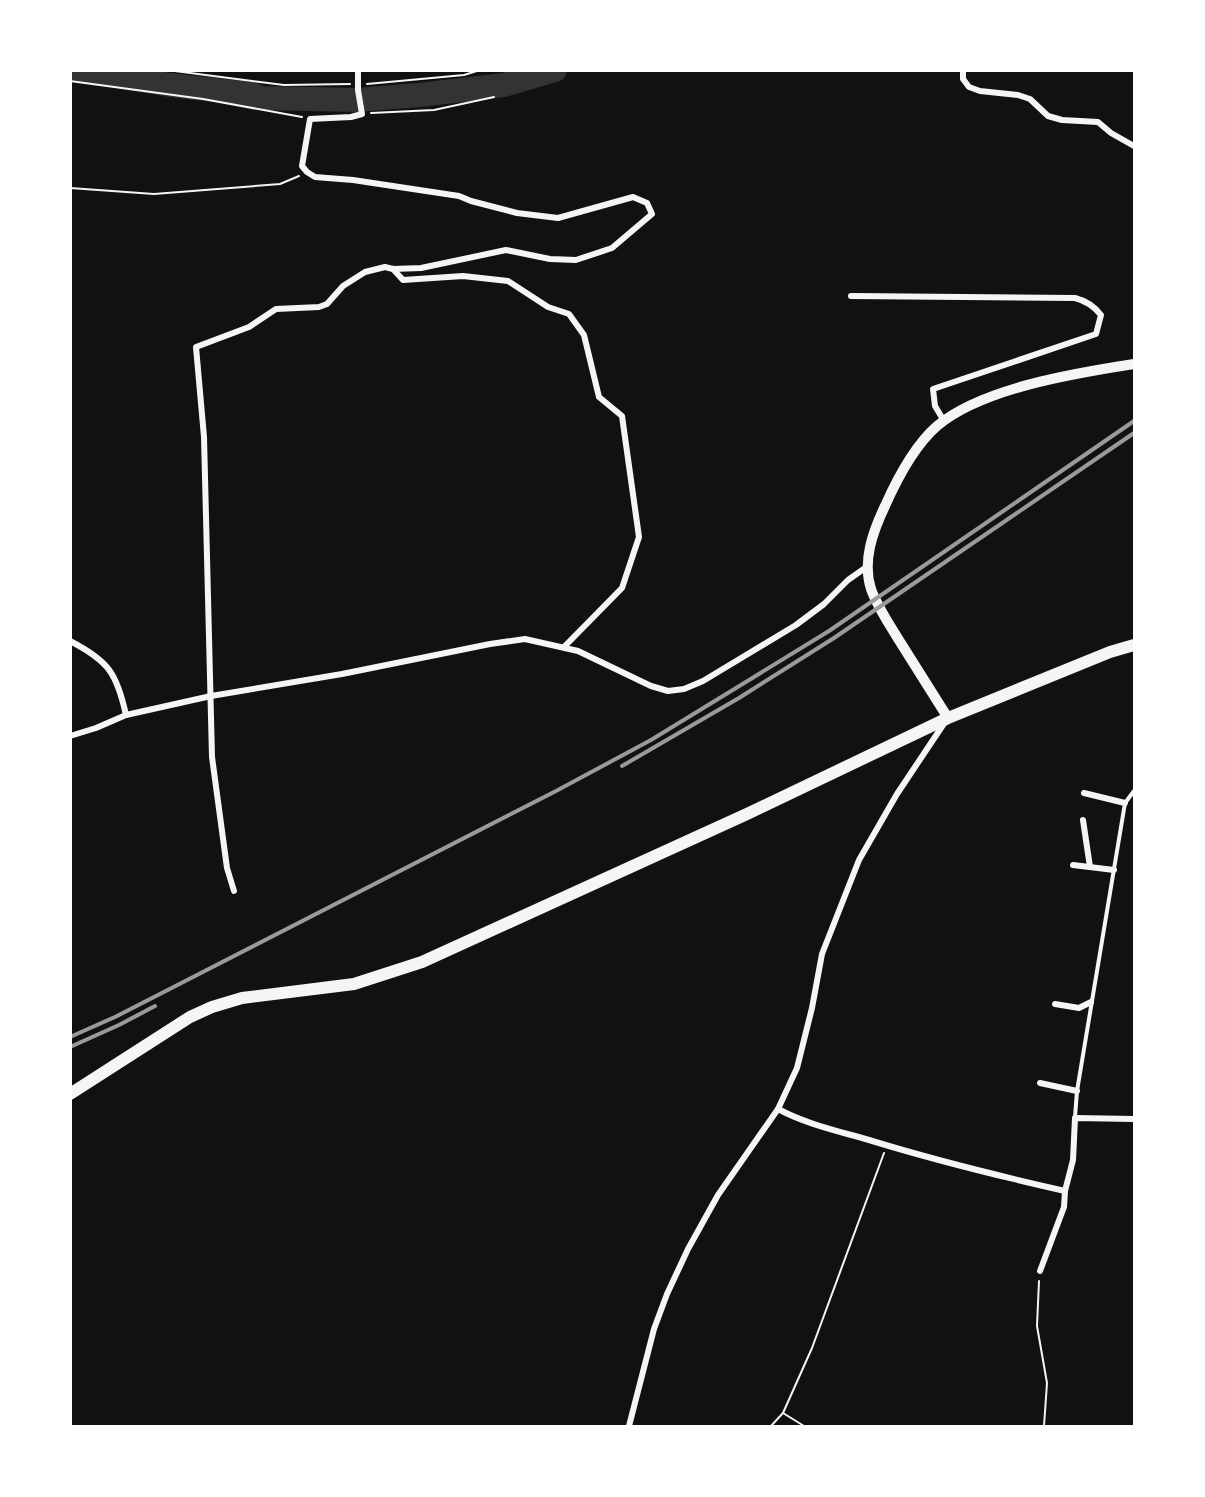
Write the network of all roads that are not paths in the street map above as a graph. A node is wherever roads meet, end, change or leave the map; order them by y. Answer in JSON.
{"nodes":[{"id":1,"x":358,"y":70,"type":"edge"},
{"id":2,"x":963,"y":70,"type":"edge"},
{"id":3,"x":1134,"y":146,"type":"edge"},
{"id":4,"x":393,"y":270,"type":"junction"},
{"id":5,"x":851,"y":296,"type":"dead end"},
{"id":6,"x":1134,"y":364,"type":"edge"},
{"id":7,"x":944,"y":421,"type":"junction"},
{"id":8,"x":868,"y":566,"type":"junction"},
{"id":9,"x":70,"y":641,"type":"edge"},
{"id":10,"x":1134,"y":645,"type":"edge"},
{"id":11,"x":564,"y":647,"type":"junction"},
{"id":12,"x":211,"y":696,"type":"junction"},
{"id":13,"x":126,"y":715,"type":"junction"},
{"id":14,"x":948,"y":718,"type":"junction"},
{"id":15,"x":70,"y":736,"type":"edge"},
{"id":16,"x":1134,"y":791,"type":"edge"},
{"id":17,"x":1084,"y":793,"type":"dead end"},
{"id":18,"x":1125,"y":803,"type":"junction"},
{"id":19,"x":1083,"y":820,"type":"dead end"},
{"id":20,"x":1073,"y":865,"type":"dead end"},
{"id":21,"x":1090,"y":867,"type":"junction"},
{"id":22,"x":1114,"y":870,"type":"junction"},
{"id":23,"x":234,"y":891,"type":"dead end"},
{"id":24,"x":1091,"y":1002,"type":"junction"},
{"id":25,"x":1055,"y":1004,"type":"dead end"},
{"id":26,"x":1040,"y":1083,"type":"dead end"},
{"id":27,"x":1077,"y":1091,"type":"junction"},
{"id":28,"x":70,"y":1094,"type":"edge"},
{"id":29,"x":778,"y":1109,"type":"junction"},
{"id":30,"x":1075,"y":1118,"type":"junction"},
{"id":31,"x":1134,"y":1119,"type":"edge"},
{"id":32,"x":1065,"y":1191,"type":"junction"},
{"id":33,"x":1041,"y":1271,"type":"road end"},
{"id":34,"x":629,"y":1426,"type":"edge"}],
"edges":[{"from":1,"to":4,"type":"street"},
{"from":2,"to":3,"type":"street"},
{"from":4,"to":11,"type":"street"},
{"from":4,"to":12,"type":"street"},
{"from":5,"to":7,"type":"street"},
{"from":6,"to":7,"type":"street"},
{"from":7,"to":8,"type":"street"},
{"from":8,"to":11,"type":"street"},
{"from":8,"to":14,"type":"street"},
{"from":9,"to":13,"type":"street"},
{"from":10,"to":14,"type":"main road"},
{"from":11,"to":12,"type":"street"},
{"from":12,"to":13,"type":"street"},
{"from":12,"to":23,"type":"street"},
{"from":13,"to":15,"type":"street"},
{"from":14,"to":28,"type":"main road"},
{"from":14,"to":29,"type":"street"},
{"from":16,"to":18,"type":"lane"},
{"from":17,"to":18,"type":"street"},
{"from":18,"to":22,"type":"lane"},
{"from":19,"to":21,"type":"street"},
{"from":20,"to":21,"type":"street"},
{"from":21,"to":22,"type":"street"},
{"from":22,"to":24,"type":"lane"},
{"from":24,"to":25,"type":"street"},
{"from":24,"to":27,"type":"lane"},
{"from":26,"to":27,"type":"street"},
{"from":27,"to":30,"type":"lane"},
{"from":29,"to":32,"type":"street"},
{"from":29,"to":34,"type":"street"},
{"from":30,"to":31,"type":"street"},
{"from":30,"to":32,"type":"street"},
{"from":32,"to":33,"type":"street"}]}
